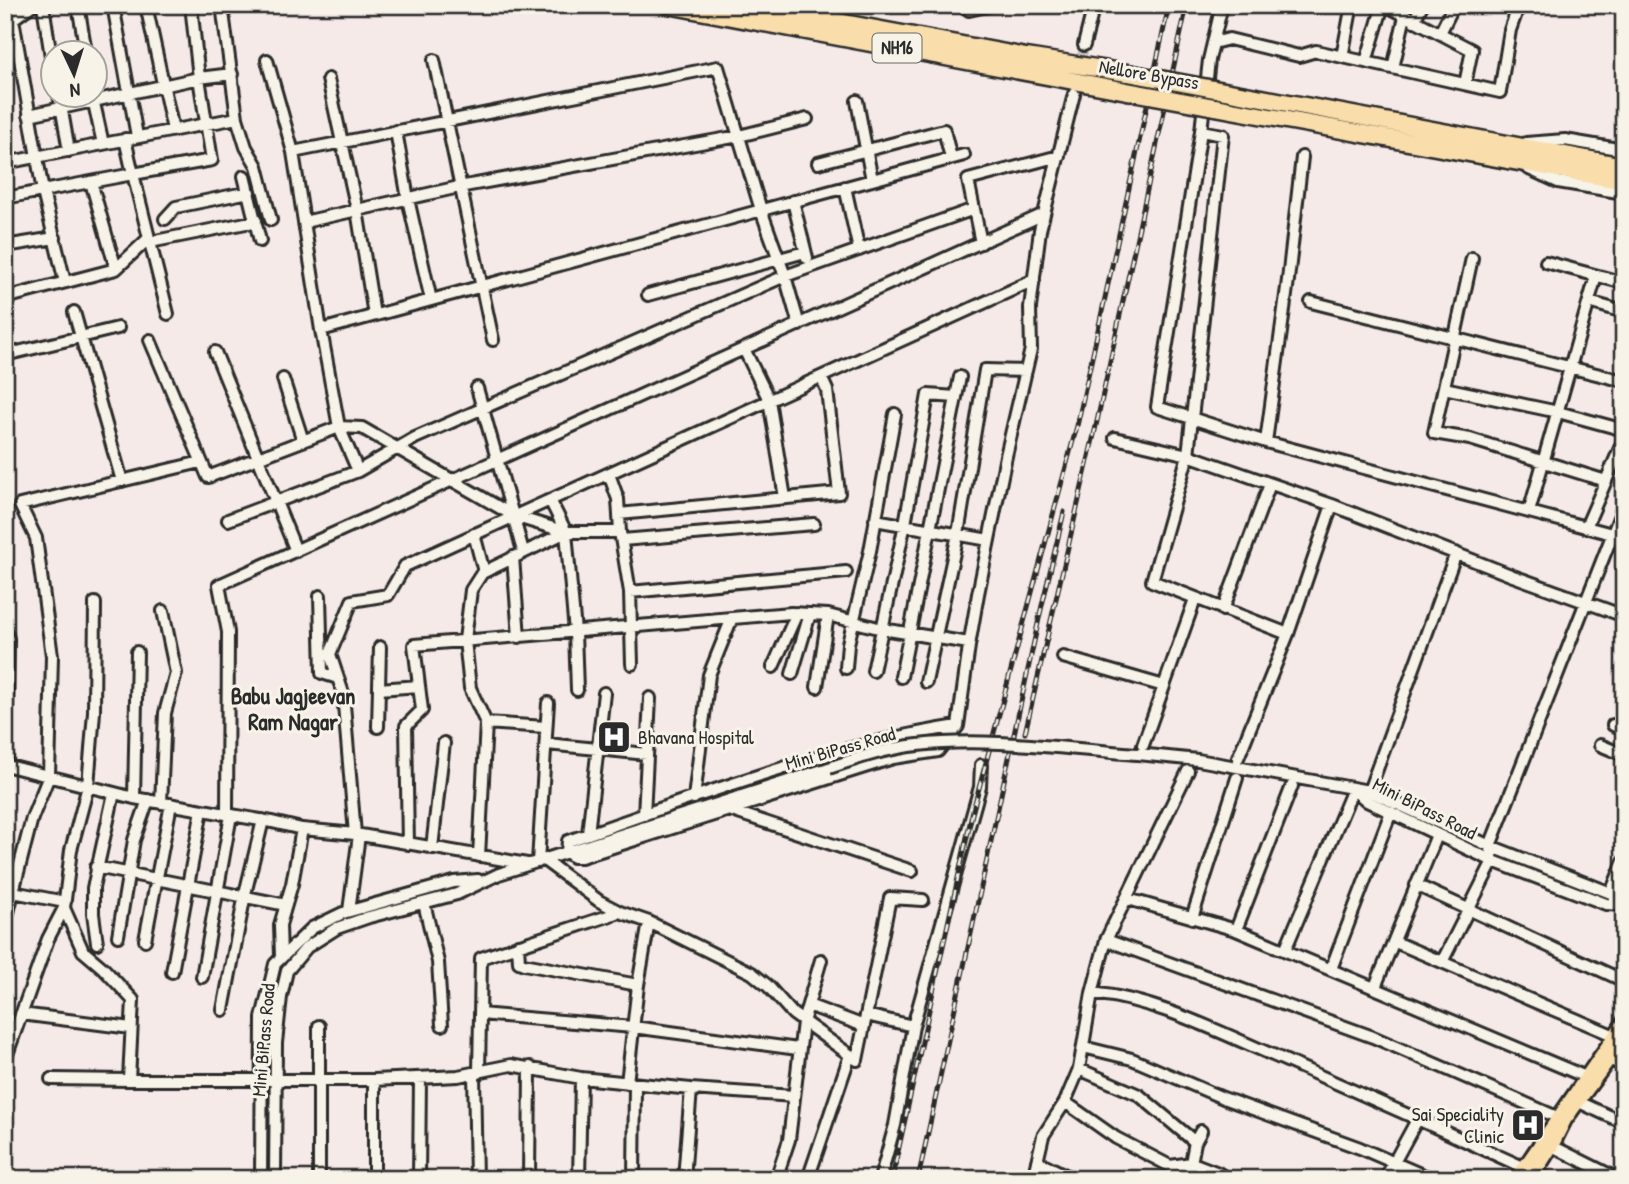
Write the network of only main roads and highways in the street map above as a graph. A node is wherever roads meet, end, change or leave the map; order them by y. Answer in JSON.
{"nodes":[{"id":1,"x":668,"y":5,"type":"edge"},
{"id":2,"x":746,"y":5,"type":"edge"},
{"id":3,"x":1507,"y":153,"type":"junction"},
{"id":4,"x":1624,"y":166,"type":"edge"},
{"id":5,"x":1624,"y":181,"type":"edge"},
{"id":6,"x":1624,"y":1022,"type":"edge"},
{"id":7,"x":1619,"y":1037,"type":"edge"},
{"id":8,"x":1533,"y":1176,"type":"edge"},
{"id":9,"x":1516,"y":1179,"type":"edge"}],
"edges":[{"from":1,"to":3,"type":"highway","name":"Nellore Bypass","number":"NH16","bridge":true},
{"from":2,"to":3,"type":"highway","name":"Nellore Bypass","number":"NH16","bridge":true},
{"from":3,"to":4,"type":"highway","name":"Nellore Bypass","number":"NH16"},
{"from":3,"to":5,"type":"highway","name":"Nellore Bypass","number":"NH16"},
{"from":6,"to":7,"type":"main road"},
{"from":7,"to":8,"type":"main road"},
{"from":7,"to":9,"type":"main road"}]}
